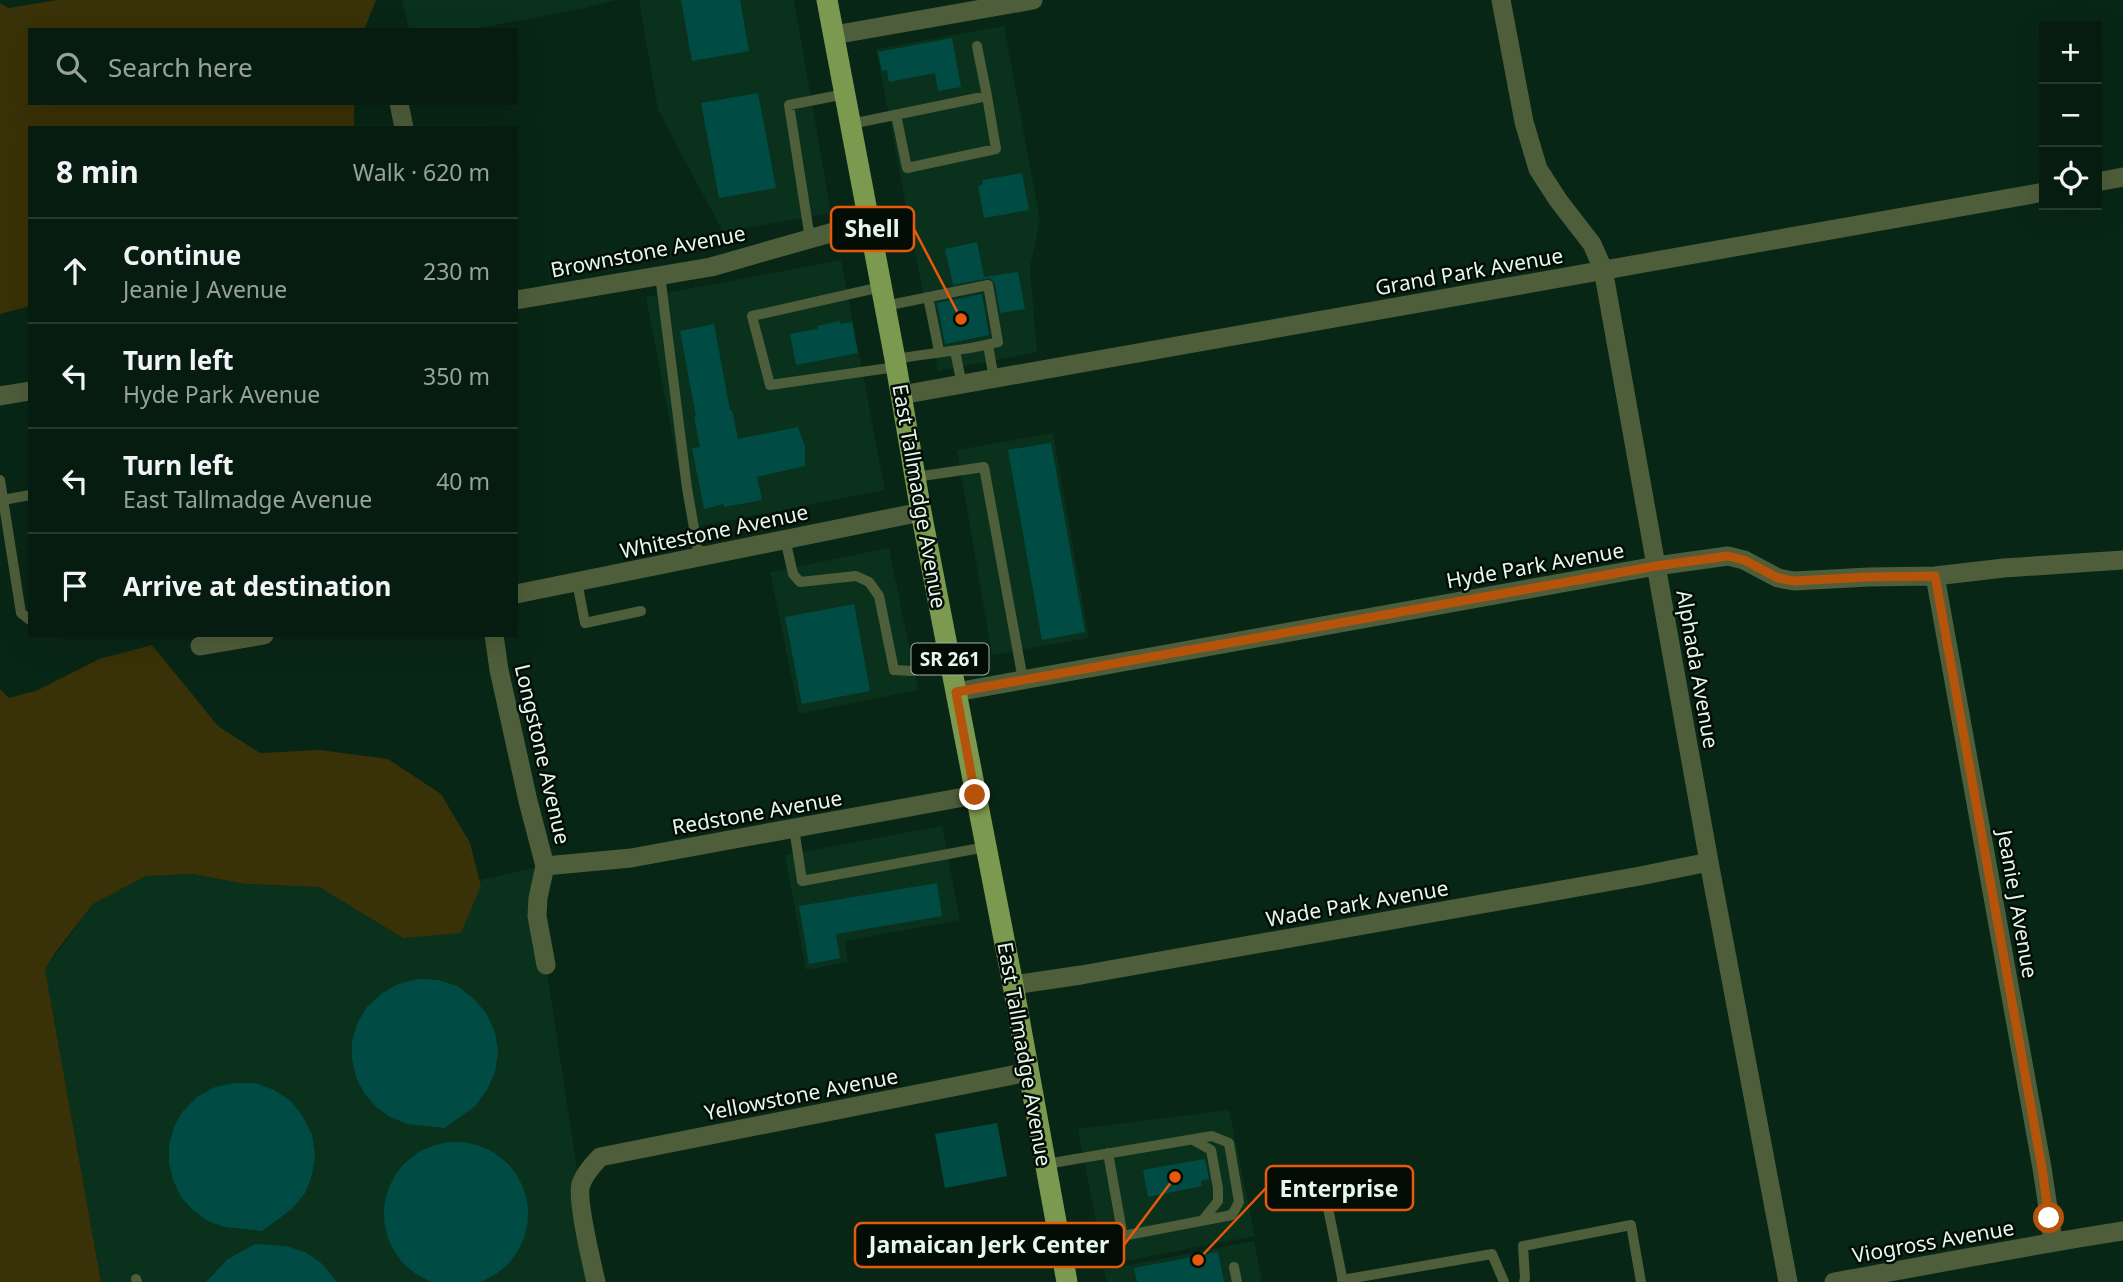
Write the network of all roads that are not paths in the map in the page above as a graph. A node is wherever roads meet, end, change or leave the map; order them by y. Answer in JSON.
{"nodes":[{"id":1,"x":827,"y":0,"type":"edge"},
{"id":2,"x":1033,"y":0,"type":"edge"},
{"id":3,"x":1500,"y":0,"type":"edge"},
{"id":4,"x":981,"y":5,"type":"edge"},
{"id":5,"x":834,"y":35,"type":"junction"},
{"id":6,"x":977,"y":46,"type":"dead end"},
{"id":7,"x":845,"y":94,"type":"junction"},
{"id":8,"x":987,"y":96,"type":"junction"},
{"id":9,"x":399,"y":105,"type":"edge"},
{"id":10,"x":896,"y":115,"type":"junction"},
{"id":11,"x":851,"y":124,"type":"junction"},
{"id":12,"x":404,"y":126,"type":"edge"},
{"id":13,"x":2123,"y":177,"type":"edge"},
{"id":14,"x":2102,"y":181,"type":"edge"},
{"id":15,"x":2039,"y":192,"type":"edge"},
{"id":16,"x":869,"y":222,"type":"junction"},
{"id":17,"x":810,"y":239,"type":"junction"},
{"id":18,"x":1602,"y":269,"type":"junction"},
{"id":19,"x":660,"y":275,"type":"junction"},
{"id":20,"x":883,"y":297,"type":"junction"},
{"id":21,"x":928,"y":297,"type":"junction"},
{"id":22,"x":518,"y":300,"type":"edge"},
{"id":23,"x":988,"y":345,"type":"junction"},
{"id":24,"x":962,"y":347,"type":"junction"},
{"id":25,"x":939,"y":351,"type":"junction"},
{"id":26,"x":896,"y":363,"type":"junction"},
{"id":27,"x":995,"y":379,"type":"junction"},
{"id":28,"x":962,"y":385,"type":"junction"},
{"id":29,"x":28,"y":391,"type":"edge"},
{"id":30,"x":901,"y":395,"type":"junction"},
{"id":31,"x":0,"y":397,"type":"edge"},
{"id":32,"x":915,"y":477,"type":"junction"},
{"id":33,"x":0,"y":480,"type":"edge"},
{"id":34,"x":28,"y":495,"type":"edge"},
{"id":35,"x":3,"y":500,"type":"junction"},
{"id":36,"x":921,"y":512,"type":"junction"},
{"id":37,"x":785,"y":539,"type":"junction"},
{"id":38,"x":699,"y":557,"type":"junction"},
{"id":39,"x":2123,"y":559,"type":"edge"},
{"id":40,"x":1656,"y":566,"type":"junction"},
{"id":41,"x":1935,"y":576,"type":"junction"},
{"id":42,"x":576,"y":582,"type":"junction"},
{"id":43,"x":518,"y":594,"type":"edge"},
{"id":44,"x":641,"y":611,"type":"dead end"},
{"id":45,"x":28,"y":618,"type":"edge"},
{"id":46,"x":252,"y":637,"type":"edge"},
{"id":47,"x":494,"y":637,"type":"edge"},
{"id":48,"x":200,"y":646,"type":"dead end"},
{"id":49,"x":951,"y":666,"type":"junction"},
{"id":50,"x":1023,"y":680,"type":"junction"},
{"id":51,"x":956,"y":692,"type":"junction"},
{"id":52,"x":975,"y":795,"type":"junction"},
{"id":53,"x":794,"y":828,"type":"junction"},
{"id":54,"x":986,"y":847,"type":"junction"},
{"id":55,"x":1709,"y":862,"type":"junction"},
{"id":56,"x":545,"y":866,"type":"junction"},
{"id":57,"x":546,"y":965,"type":"dead end"},
{"id":58,"x":1013,"y":985,"type":"junction"},
{"id":59,"x":1028,"y":1072,"type":"junction"},
{"id":60,"x":1193,"y":1140,"type":"junction"},
{"id":61,"x":1108,"y":1153,"type":"junction"},
{"id":62,"x":1045,"y":1164,"type":"junction"},
{"id":63,"x":1328,"y":1208,"type":"dead end"},
{"id":64,"x":1203,"y":1220,"type":"junction"},
{"id":65,"x":2123,"y":1231,"type":"edge"},
{"id":66,"x":1123,"y":1237,"type":"junction"},
{"id":67,"x":2053,"y":1241,"type":"junction"},
{"id":68,"x":1060,"y":1248,"type":"junction"},
{"id":69,"x":1234,"y":1266,"type":"dead end"},
{"id":70,"x":1343,"y":1281,"type":"edge"},
{"id":71,"x":596,"y":1282,"type":"edge"},
{"id":72,"x":1067,"y":1282,"type":"edge"},
{"id":73,"x":1237,"y":1282,"type":"edge"},
{"id":74,"x":1504,"y":1282,"type":"edge"},
{"id":75,"x":1524,"y":1282,"type":"edge"},
{"id":76,"x":1642,"y":1282,"type":"edge"},
{"id":77,"x":1788,"y":1282,"type":"edge"},
{"id":78,"x":1834,"y":1282,"type":"edge"}],
"edges":[{"from":1,"to":5,"type":"main road","name":"East Tallmadge Avenue","number":"SR 261"},
{"from":2,"to":4,"type":"street"},
{"from":3,"to":18,"type":"street","name":"Alphada Avenue"},
{"from":4,"to":5,"type":"street"},
{"from":5,"to":7,"type":"main road","name":"East Tallmadge Avenue","number":"SR 261"},
{"from":6,"to":8,"type":"lane"},
{"from":7,"to":11,"type":"main road","name":"East Tallmadge Avenue","number":"SR 261"},
{"from":7,"to":17,"type":"lane"},
{"from":8,"to":10,"type":"lane"},
{"from":8,"to":10,"type":"lane"},
{"from":9,"to":12,"type":"street"},
{"from":10,"to":11,"type":"lane"},
{"from":11,"to":16,"type":"main road","name":"East Tallmadge Avenue","number":"SR 261"},
{"from":13,"to":14,"type":"street"},
{"from":15,"to":18,"type":"street","name":"Grand Park Avenue"},
{"from":16,"to":17,"type":"street","name":"Brownstone Avenue"},
{"from":16,"to":20,"type":"main road","name":"East Tallmadge Avenue","number":"SR 261"},
{"from":17,"to":19,"type":"street","name":"Brownstone Avenue"},
{"from":18,"to":27,"type":"street","name":"Grand Park Avenue"},
{"from":18,"to":40,"type":"street","name":"Alphada Avenue"},
{"from":19,"to":22,"type":"street","name":"Brownstone Avenue"},
{"from":19,"to":38,"type":"lane"},
{"from":20,"to":21,"type":"lane"},
{"from":20,"to":26,"type":"main road","name":"East Tallmadge Avenue","number":"SR 261"},
{"from":20,"to":26,"type":"lane"},
{"from":21,"to":23,"type":"lane"},
{"from":21,"to":25,"type":"lane"},
{"from":23,"to":24,"type":"lane"},
{"from":23,"to":27,"type":"lane"},
{"from":24,"to":25,"type":"lane"},
{"from":24,"to":28,"type":"lane"},
{"from":25,"to":26,"type":"lane"},
{"from":26,"to":30,"type":"main road","name":"East Tallmadge Avenue","number":"SR 261"},
{"from":27,"to":28,"type":"street","name":"Grand Park Avenue"},
{"from":28,"to":30,"type":"street","name":"Grand Park Avenue"},
{"from":29,"to":31,"type":"street"},
{"from":30,"to":32,"type":"main road","name":"East Tallmadge Avenue","number":"SR 261"},
{"from":32,"to":36,"type":"main road","name":"East Tallmadge Avenue","number":"SR 261"},
{"from":32,"to":50,"type":"lane"},
{"from":33,"to":35,"type":"lane"},
{"from":34,"to":35,"type":"lane"},
{"from":35,"to":45,"type":"lane"},
{"from":36,"to":37,"type":"street","name":"Whitestone Avenue"},
{"from":36,"to":49,"type":"main road","name":"East Tallmadge Avenue","number":"SR 261"},
{"from":37,"to":38,"type":"street","name":"Whitestone Avenue"},
{"from":37,"to":49,"type":"lane"},
{"from":38,"to":42,"type":"street","name":"Whitestone Avenue"},
{"from":39,"to":41,"type":"street","name":"Hyde Park Avenue"},
{"from":40,"to":41,"type":"street","name":"Hyde Park Avenue"},
{"from":40,"to":50,"type":"street","name":"Hyde Park Avenue"},
{"from":40,"to":55,"type":"street","name":"Alphada Avenue"},
{"from":41,"to":67,"type":"street","name":"Jeanie J Avenue"},
{"from":42,"to":43,"type":"street","name":"Whitestone Avenue"},
{"from":42,"to":44,"type":"lane"},
{"from":46,"to":48,"type":"street"},
{"from":47,"to":56,"type":"street","name":"Longstone Avenue"},
{"from":49,"to":51,"type":"main road","name":"East Tallmadge Avenue","number":"SR 261"},
{"from":50,"to":51,"type":"street","name":"Hyde Park Avenue"},
{"from":51,"to":52,"type":"main road","name":"East Tallmadge Avenue","number":"SR 261"},
{"from":52,"to":53,"type":"street","name":"Redstone Avenue"},
{"from":52,"to":54,"type":"main road","name":"East Tallmadge Avenue","number":"SR 261"},
{"from":53,"to":54,"type":"lane"},
{"from":53,"to":56,"type":"street","name":"Redstone Avenue"},
{"from":54,"to":58,"type":"main road","name":"East Tallmadge Avenue","number":"SR 261"},
{"from":55,"to":58,"type":"street","name":"Wade Park Avenue"},
{"from":55,"to":77,"type":"street","name":"Alphada Avenue"},
{"from":56,"to":57,"type":"street","name":"Longstone Avenue"},
{"from":58,"to":59,"type":"main road","name":"East Tallmadge Avenue","number":"SR 261"},
{"from":59,"to":62,"type":"main road","name":"East Tallmadge Avenue","number":"SR 261"},
{"from":59,"to":71,"type":"street","name":"Yellowstone Avenue"},
{"from":60,"to":61,"type":"lane"},
{"from":60,"to":64,"type":"lane"},
{"from":60,"to":64,"type":"lane"},
{"from":61,"to":62,"type":"lane"},
{"from":61,"to":66,"type":"lane"},
{"from":62,"to":68,"type":"main road","name":"East Tallmadge Avenue","number":"SR 261"},
{"from":63,"to":70,"type":"lane"},
{"from":64,"to":66,"type":"lane"},
{"from":65,"to":67,"type":"street","name":"Viogross Avenue"},
{"from":66,"to":68,"type":"lane"},
{"from":67,"to":78,"type":"street","name":"Viogross Avenue"},
{"from":68,"to":72,"type":"main road","name":"East Tallmadge Avenue","number":"SR 261"},
{"from":69,"to":73,"type":"lane"},
{"from":70,"to":74,"type":"lane"},
{"from":75,"to":76,"type":"lane"}]}
